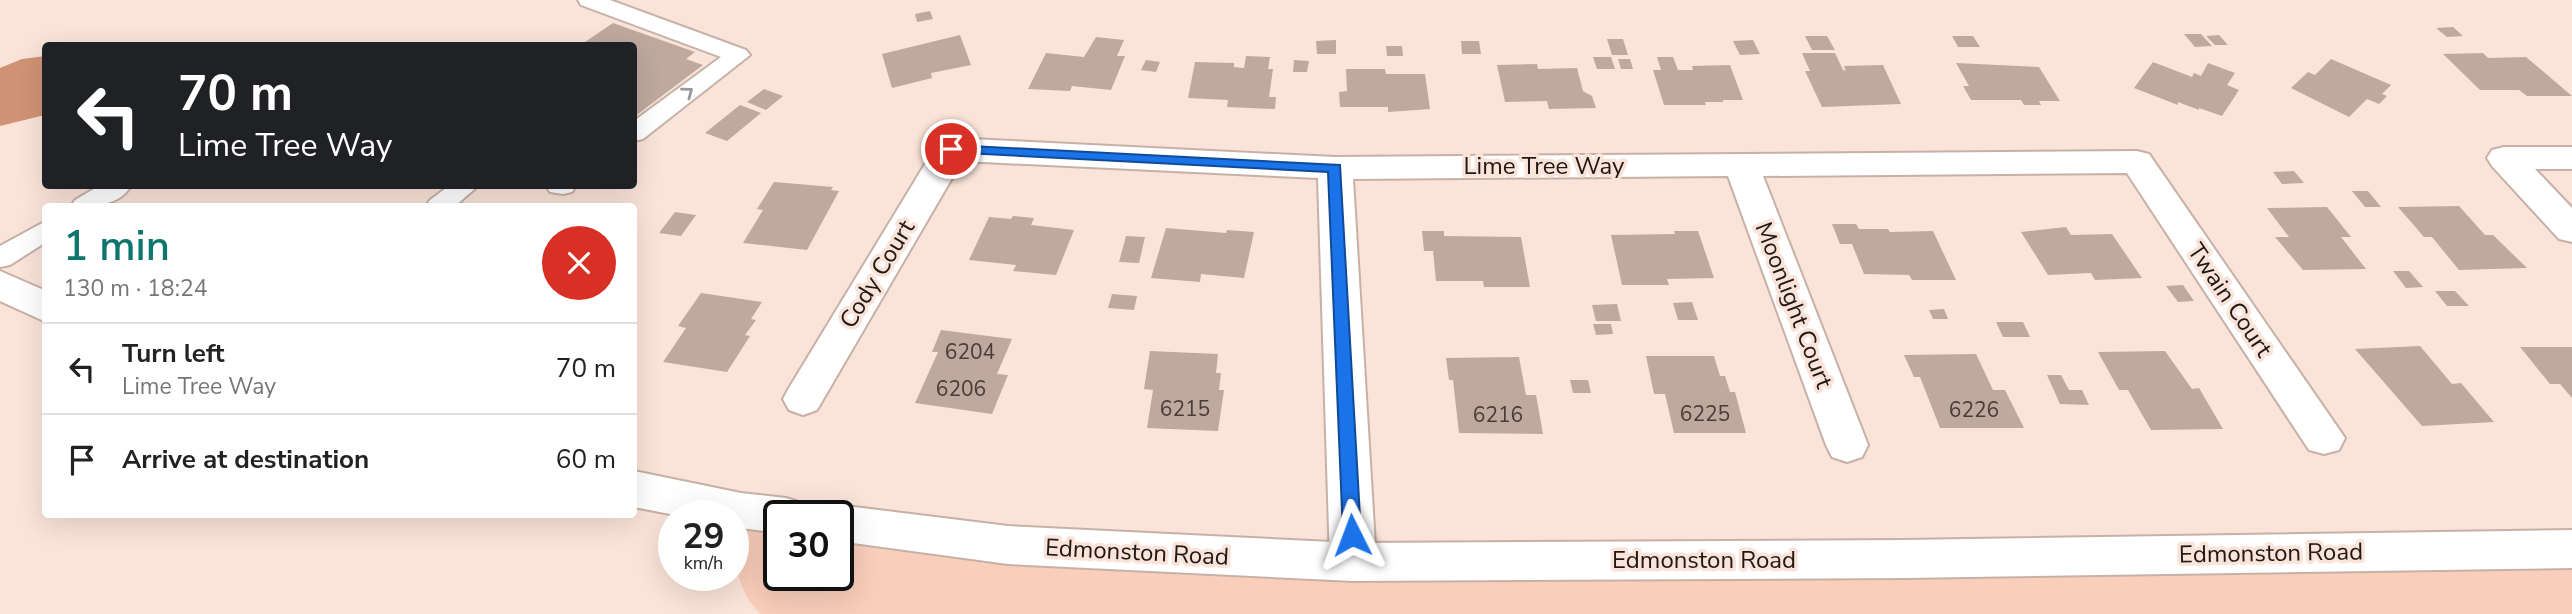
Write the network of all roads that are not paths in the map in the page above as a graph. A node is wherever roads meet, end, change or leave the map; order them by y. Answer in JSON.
{"nodes":[{"id":1,"x":589,"y":0,"type":"edge"},
{"id":2,"x":637,"y":131,"type":"edge"},
{"id":3,"x":951,"y":149,"type":"joint"},
{"id":4,"x":2572,"y":158,"type":"edge"},
{"id":5,"x":2137,"y":162,"type":"joint"},
{"id":6,"x":1741,"y":165,"type":"junction"},
{"id":7,"x":1335,"y":168,"type":"junction"},
{"id":8,"x":113,"y":189,"type":"edge"},
{"id":9,"x":461,"y":189,"type":"edge"},
{"id":10,"x":89,"y":203,"type":"edge"},
{"id":11,"x":443,"y":203,"type":"edge"},
{"id":12,"x":2572,"y":230,"type":"edge"},
{"id":13,"x":42,"y":232,"type":"edge"},
{"id":14,"x":0,"y":258,"type":"edge"},
{"id":15,"x":0,"y":284,"type":"edge"},
{"id":16,"x":42,"y":306,"type":"edge"},
{"id":17,"x":803,"y":399,"type":"dead end"},
{"id":18,"x":2323,"y":438,"type":"dead end"},
{"id":19,"x":1847,"y":444,"type":"dead end"},
{"id":20,"x":637,"y":490,"type":"edge"},
{"id":21,"x":763,"y":513,"type":"edge"},
{"id":22,"x":854,"y":525,"type":"edge"},
{"id":23,"x":2572,"y":549,"type":"edge"},
{"id":24,"x":1353,"y":562,"type":"junction"}],
"edges":[{"from":2,"to":1,"type":"lane","one_way":true},
{"from":3,"to":7,"type":"street","name":"Lime Tree Way"},
{"from":3,"to":17,"type":"street","name":"Cody Court"},
{"from":4,"to":12,"type":"street"},
{"from":5,"to":6,"type":"street","name":"Lime Tree Way"},
{"from":5,"to":18,"type":"street","name":"Twain Court"},
{"from":6,"to":7,"type":"street","name":"Lime Tree Way"},
{"from":6,"to":19,"type":"street","name":"Moonlight Court"},
{"from":7,"to":24,"type":"street"},
{"from":8,"to":10,"type":"lane"},
{"from":9,"to":11,"type":"lane"},
{"from":13,"to":14,"type":"lane"},
{"from":15,"to":16,"type":"street"},
{"from":20,"to":21,"type":"street"},
{"from":22,"to":24,"type":"street","name":"Edmonston Road"},
{"from":23,"to":24,"type":"street","name":"Edmonston Road"}]}
